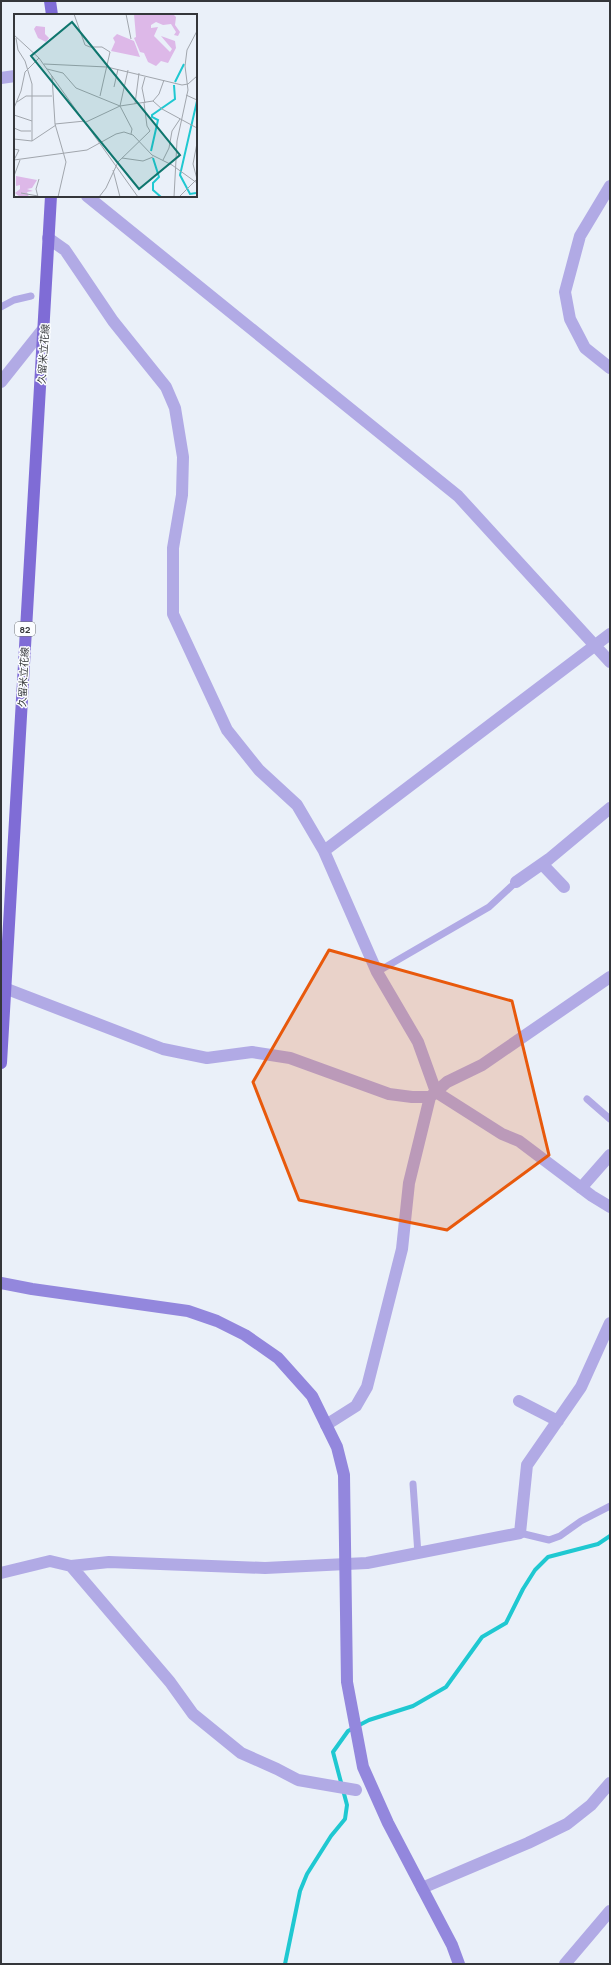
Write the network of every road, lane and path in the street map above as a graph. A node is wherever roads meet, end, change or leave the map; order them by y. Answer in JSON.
{"nodes":[{"id":1,"x":50,"y":1,"type":"edge"},
{"id":2,"x":52,"y":14,"type":"edge"},
{"id":3,"x":14,"y":76,"type":"edge"},
{"id":4,"x":1,"y":78,"type":"edge"},
{"id":5,"x":610,"y":186,"type":"edge"},
{"id":6,"x":51,"y":197,"type":"edge"},
{"id":7,"x":88,"y":197,"type":"edge"},
{"id":8,"x":48,"y":238,"type":"junction"},
{"id":9,"x":31,"y":296,"type":"dead end"},
{"id":10,"x":1,"y":307,"type":"edge"},
{"id":11,"x":44,"y":328,"type":"junction"},
{"id":12,"x":610,"y":368,"type":"edge"},
{"id":13,"x":1,"y":382,"type":"edge"},
{"id":14,"x":610,"y":634,"type":"edge"},
{"id":15,"x":596,"y":645,"type":"junction"},
{"id":16,"x":610,"y":662,"type":"edge"},
{"id":17,"x":610,"y":808,"type":"edge"},
{"id":18,"x":324,"y":851,"type":"junction"},
{"id":19,"x":542,"y":864,"type":"junction"},
{"id":20,"x":516,"y":882,"type":"joint"},
{"id":21,"x":564,"y":887,"type":"dead end"},
{"id":22,"x":377,"y":972,"type":"junction"},
{"id":23,"x":4,"y":973,"type":"edge"},
{"id":24,"x":610,"y":977,"type":"edge"},
{"id":25,"x":7,"y":989,"type":"junction"},
{"id":26,"x":1,"y":1063,"type":"edge"},
{"id":27,"x":433,"y":1095,"type":"junction"},
{"id":28,"x":587,"y":1099,"type":"dead end"},
{"id":29,"x":610,"y":1119,"type":"edge"},
{"id":30,"x":610,"y":1155,"type":"edge"},
{"id":31,"x":581,"y":1188,"type":"junction"},
{"id":32,"x":610,"y":1207,"type":"edge"},
{"id":33,"x":1,"y":1283,"type":"edge"},
{"id":34,"x":610,"y":1323,"type":"edge"},
{"id":35,"x":519,"y":1401,"type":"dead end"},
{"id":36,"x":558,"y":1421,"type":"junction"},
{"id":37,"x":326,"y":1425,"type":"junction"},
{"id":38,"x":413,"y":1484,"type":"dead end"},
{"id":39,"x":610,"y":1506,"type":"edge"},
{"id":40,"x":520,"y":1533,"type":"junction"},
{"id":41,"x":418,"y":1554,"type":"junction"},
{"id":42,"x":346,"y":1565,"type":"junction"},
{"id":43,"x":71,"y":1566,"type":"junction"},
{"id":44,"x":1,"y":1573,"type":"edge"},
{"id":45,"x":610,"y":1783,"type":"edge"},
{"id":46,"x":356,"y":1790,"type":"dead end"},
{"id":47,"x":422,"y":1888,"type":"junction"},
{"id":48,"x":610,"y":1911,"type":"edge"},
{"id":49,"x":459,"y":1964,"type":"edge"},
{"id":50,"x":565,"y":1964,"type":"edge"}],
"edges":[{"from":1,"to":2,"type":"main road"},
{"from":3,"to":4,"type":"street"},
{"from":5,"to":12,"type":"street"},
{"from":6,"to":8,"type":"main road","name":"久留米立花線","number":"82"},
{"from":7,"to":15,"type":"street"},
{"from":8,"to":11,"type":"main road","name":"久留米立花線","number":"82"},
{"from":8,"to":18,"type":"street"},
{"from":9,"to":10,"type":"lane"},
{"from":11,"to":13,"type":"street"},
{"from":11,"to":23,"type":"main road","name":"久留米立花線","number":"82"},
{"from":14,"to":15,"type":"street"},
{"from":15,"to":16,"type":"street"},
{"from":15,"to":18,"type":"street"},
{"from":17,"to":19,"type":"street"},
{"from":18,"to":22,"type":"street"},
{"from":19,"to":20,"type":"street"},
{"from":19,"to":21,"type":"street"},
{"from":20,"to":22,"type":"lane"},
{"from":22,"to":27,"type":"street"},
{"from":23,"to":25,"type":"main road","name":"久留米立花線","number":"82"},
{"from":24,"to":27,"type":"street"},
{"from":25,"to":26,"type":"main road","name":"久留米立花線","number":"82"},
{"from":25,"to":27,"type":"street"},
{"from":27,"to":31,"type":"street"},
{"from":27,"to":37,"type":"street"},
{"from":28,"to":29,"type":"lane"},
{"from":30,"to":31,"type":"street"},
{"from":31,"to":32,"type":"street"},
{"from":33,"to":37,"type":"street"},
{"from":34,"to":36,"type":"street"},
{"from":35,"to":36,"type":"street"},
{"from":36,"to":40,"type":"street"},
{"from":37,"to":42,"type":"street"},
{"from":38,"to":41,"type":"lane"},
{"from":39,"to":40,"type":"lane"},
{"from":40,"to":41,"type":"street"},
{"from":41,"to":42,"type":"street"},
{"from":42,"to":43,"type":"street"},
{"from":42,"to":47,"type":"street"},
{"from":43,"to":44,"type":"street"},
{"from":43,"to":46,"type":"street"},
{"from":45,"to":47,"type":"street"},
{"from":47,"to":49,"type":"street"},
{"from":48,"to":50,"type":"street"}]}
